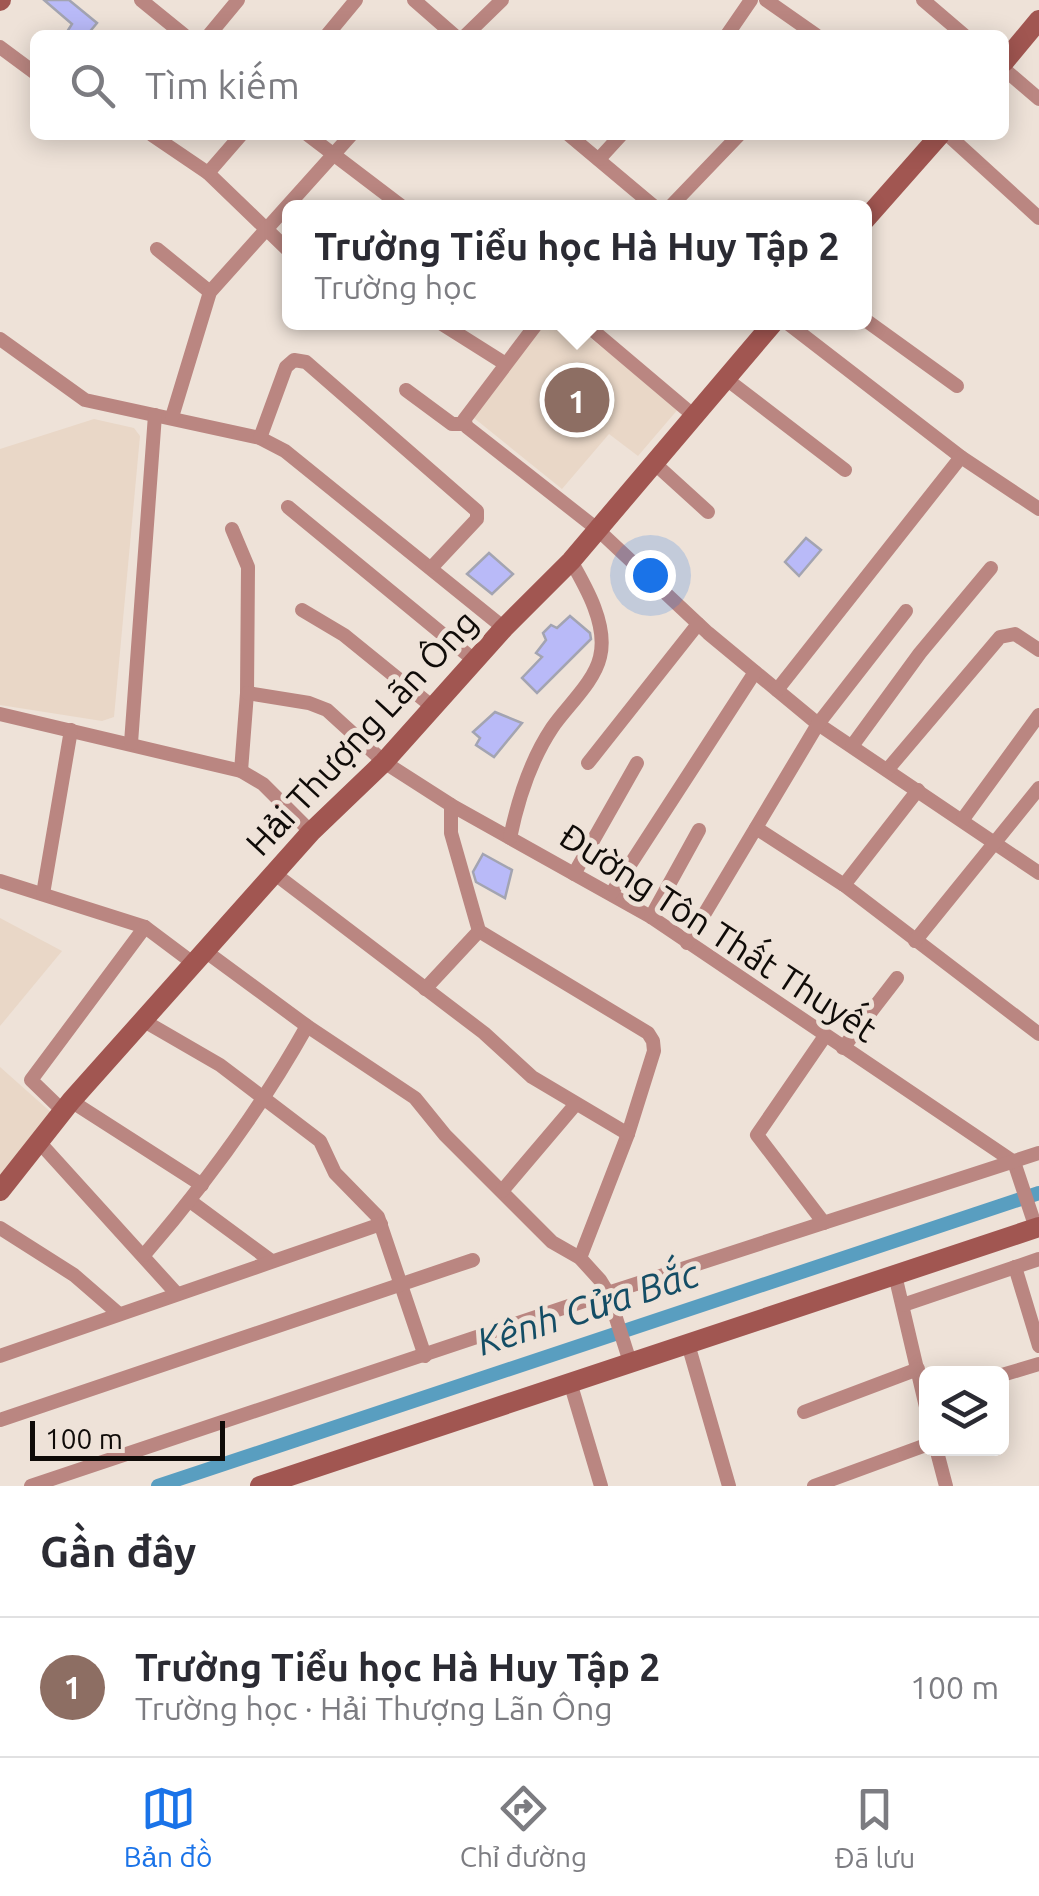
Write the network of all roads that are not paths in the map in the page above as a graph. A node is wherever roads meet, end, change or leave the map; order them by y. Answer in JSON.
{"nodes":[{"id":1,"x":141,"y":0,"type":"edge"},
{"id":2,"x":238,"y":0,"type":"edge"},
{"id":3,"x":356,"y":0,"type":"edge"},
{"id":4,"x":414,"y":0,"type":"edge"},
{"id":5,"x":502,"y":0,"type":"edge"},
{"id":6,"x":751,"y":0,"type":"edge"},
{"id":7,"x":766,"y":0,"type":"edge"},
{"id":8,"x":923,"y":0,"type":"edge"},
{"id":9,"x":1039,"y":20,"type":"edge"},
{"id":10,"x":178,"y":30,"type":"edge"},
{"id":11,"x":213,"y":30,"type":"edge"},
{"id":12,"x":331,"y":30,"type":"edge"},
{"id":13,"x":442,"y":30,"type":"edge"},
{"id":14,"x":471,"y":30,"type":"edge"},
{"id":15,"x":730,"y":30,"type":"edge"},
{"id":16,"x":809,"y":30,"type":"edge"},
{"id":17,"x":958,"y":30,"type":"edge"},
{"id":18,"x":0,"y":47,"type":"edge"},
{"id":19,"x":1009,"y":59,"type":"edge"},
{"id":20,"x":30,"y":69,"type":"edge"},
{"id":21,"x":1009,"y":70,"type":"edge"},
{"id":22,"x":1039,"y":99,"type":"edge"},
{"id":23,"x":159,"y":140,"type":"edge"},
{"id":24,"x":238,"y":140,"type":"edge"},
{"id":25,"x":314,"y":140,"type":"edge"},
{"id":26,"x":347,"y":140,"type":"edge"},
{"id":27,"x":575,"y":140,"type":"edge"},
{"id":28,"x":616,"y":140,"type":"edge"},
{"id":29,"x":734,"y":140,"type":"edge"},
{"id":30,"x":936,"y":140,"type":"edge"},
{"id":31,"x":953,"y":140,"type":"edge"},
{"id":32,"x":334,"y":155,"type":"junction"},
{"id":33,"x":599,"y":159,"type":"junction"},
{"id":34,"x":208,"y":173,"type":"junction"},
{"id":35,"x":293,"y":200,"type":"edge"},
{"id":36,"x":393,"y":200,"type":"edge"},
{"id":37,"x":647,"y":200,"type":"edge"},
{"id":38,"x":677,"y":200,"type":"edge"},
{"id":39,"x":282,"y":212,"type":"edge"},
{"id":40,"x":872,"y":212,"type":"edge"},
{"id":41,"x":1039,"y":218,"type":"edge"},
{"id":42,"x":266,"y":229,"type":"junction"},
{"id":43,"x":282,"y":244,"type":"edge"},
{"id":44,"x":157,"y":249,"type":"dead end"},
{"id":45,"x":210,"y":292,"type":"junction"},
{"id":46,"x":872,"y":325,"type":"edge"},
{"id":47,"x":452,"y":330,"type":"edge"},
{"id":48,"x":531,"y":330,"type":"edge"},
{"id":49,"x":592,"y":330,"type":"edge"},
{"id":50,"x":767,"y":330,"type":"edge"},
{"id":51,"x":796,"y":330,"type":"edge"},
{"id":52,"x":0,"y":339,"type":"edge"},
{"id":53,"x":504,"y":363,"type":"junction"},
{"id":54,"x":725,"y":378,"type":"junction"},
{"id":55,"x":956,"y":386,"type":"dead end"},
{"id":56,"x":406,"y":390,"type":"dead end"},
{"id":57,"x":155,"y":414,"type":"junction"},
{"id":58,"x":693,"y":415,"type":"junction"},
{"id":59,"x":172,"y":416,"type":"junction"},
{"id":60,"x":464,"y":424,"type":"junction"},
{"id":61,"x":260,"y":438,"type":"junction"},
{"id":62,"x":961,"y":456,"type":"junction"},
{"id":63,"x":653,"y":462,"type":"junction"},
{"id":64,"x":845,"y":470,"type":"dead end"},
{"id":65,"x":288,"y":507,"type":"dead end"},
{"id":66,"x":1039,"y":509,"type":"edge"},
{"id":67,"x":708,"y":512,"type":"dead end"},
{"id":68,"x":232,"y":528,"type":"dead end"},
{"id":69,"x":598,"y":529,"type":"junction"},
{"id":70,"x":571,"y":561,"type":"junction"},
{"id":71,"x":432,"y":567,"type":"junction"},
{"id":72,"x":990,"y":568,"type":"dead end"},
{"id":73,"x":302,"y":610,"type":"dead end"},
{"id":74,"x":906,"y":610,"type":"dead end"},
{"id":75,"x":698,"y":624,"type":"junction"},
{"id":76,"x":504,"y":628,"type":"junction"},
{"id":77,"x":1039,"y":650,"type":"edge"},
{"id":78,"x":474,"y":660,"type":"junction"},
{"id":79,"x":755,"y":672,"type":"junction"},
{"id":80,"x":777,"y":690,"type":"junction"},
{"id":81,"x":247,"y":694,"type":"junction"},
{"id":82,"x":434,"y":708,"type":"junction"},
{"id":83,"x":0,"y":714,"type":"edge"},
{"id":84,"x":1039,"y":715,"type":"edge"},
{"id":85,"x":818,"y":724,"type":"junction"},
{"id":86,"x":71,"y":730,"type":"junction"},
{"id":87,"x":131,"y":743,"type":"junction"},
{"id":88,"x":852,"y":746,"type":"junction"},
{"id":89,"x":384,"y":762,"type":"junction"},
{"id":90,"x":588,"y":763,"type":"dead end"},
{"id":91,"x":637,"y":763,"type":"dead end"},
{"id":92,"x":888,"y":770,"type":"junction"},
{"id":93,"x":241,"y":771,"type":"junction"},
{"id":94,"x":1039,"y":788,"type":"edge"},
{"id":95,"x":918,"y":790,"type":"junction"},
{"id":96,"x":451,"y":805,"type":"junction"},
{"id":97,"x":963,"y":819,"type":"junction"},
{"id":98,"x":756,"y":828,"type":"junction"},
{"id":99,"x":700,"y":830,"type":"dead end"},
{"id":100,"x":311,"y":832,"type":"junction"},
{"id":101,"x":510,"y":838,"type":"junction"},
{"id":102,"x":994,"y":841,"type":"junction"},
{"id":103,"x":1036,"y":866,"type":"edge"},
{"id":104,"x":274,"y":874,"type":"junction"},
{"id":105,"x":574,"y":874,"type":"junction"},
{"id":106,"x":0,"y":881,"type":"edge"},
{"id":107,"x":844,"y":885,"type":"junction"},
{"id":108,"x":43,"y":894,"type":"junction"},
{"id":109,"x":611,"y":894,"type":"junction"},
{"id":110,"x":650,"y":918,"type":"junction"},
{"id":111,"x":145,"y":926,"type":"junction"},
{"id":112,"x":479,"y":931,"type":"junction"},
{"id":113,"x":915,"y":941,"type":"junction"},
{"id":114,"x":687,"y":943,"type":"junction"},
{"id":115,"x":199,"y":957,"type":"junction"},
{"id":116,"x":896,"y":978,"type":"dead end"},
{"id":117,"x":424,"y":990,"type":"junction"},
{"id":118,"x":144,"y":1020,"type":"junction"},
{"id":119,"x":1036,"y":1025,"type":"edge"},
{"id":120,"x":307,"y":1026,"type":"junction"},
{"id":121,"x":825,"y":1036,"type":"junction"},
{"id":122,"x":843,"y":1048,"type":"junction"},
{"id":123,"x":267,"y":1098,"type":"junction"},
{"id":124,"x":575,"y":1105,"type":"junction"},
{"id":125,"x":67,"y":1106,"type":"junction"},
{"id":126,"x":628,"y":1134,"type":"junction"},
{"id":127,"x":40,"y":1143,"type":"junction"},
{"id":128,"x":1039,"y":1153,"type":"edge"},
{"id":129,"x":1016,"y":1167,"type":"junction"},
{"id":130,"x":202,"y":1185,"type":"junction"},
{"id":131,"x":0,"y":1191,"type":"edge"},
{"id":132,"x":502,"y":1191,"type":"junction"},
{"id":133,"x":190,"y":1201,"type":"junction"},
{"id":134,"x":824,"y":1223,"type":"junction"},
{"id":135,"x":381,"y":1224,"type":"junction"},
{"id":136,"x":0,"y":1228,"type":"edge"},
{"id":137,"x":1038,"y":1228,"type":"edge"},
{"id":138,"x":144,"y":1255,"type":"junction"},
{"id":139,"x":580,"y":1258,"type":"junction"},
{"id":140,"x":1039,"y":1259,"type":"edge"},
{"id":141,"x":270,"y":1260,"type":"junction"},
{"id":142,"x":473,"y":1260,"type":"dead end"},
{"id":143,"x":1015,"y":1267,"type":"junction"},
{"id":144,"x":895,"y":1275,"type":"junction"},
{"id":145,"x":399,"y":1285,"type":"junction"},
{"id":146,"x":176,"y":1294,"type":"junction"},
{"id":147,"x":610,"y":1300,"type":"junction"},
{"id":148,"x":903,"y":1305,"type":"junction"},
{"id":149,"x":119,"y":1314,"type":"junction"},
{"id":150,"x":688,"y":1344,"type":"junction"},
{"id":151,"x":1039,"y":1346,"type":"edge"},
{"id":152,"x":627,"y":1354,"type":"junction"},
{"id":153,"x":0,"y":1356,"type":"edge"},
{"id":154,"x":425,"y":1356,"type":"junction"},
{"id":155,"x":1039,"y":1364,"type":"edge"},
{"id":156,"x":918,"y":1369,"type":"junction"},
{"id":157,"x":1009,"y":1373,"type":"edge"},
{"id":158,"x":919,"y":1374,"type":"edge"},
{"id":159,"x":570,"y":1382,"type":"junction"},
{"id":160,"x":804,"y":1412,"type":"dead end"},
{"id":161,"x":1,"y":1417,"type":"edge"},
{"id":162,"x":919,"y":1448,"type":"edge"},
{"id":163,"x":938,"y":1456,"type":"edge"},
{"id":164,"x":289,"y":1481,"type":"edge"},
{"id":165,"x":31,"y":1486,"type":"edge"},
{"id":166,"x":260,"y":1486,"type":"edge"},
{"id":167,"x":601,"y":1486,"type":"edge"},
{"id":168,"x":729,"y":1486,"type":"edge"},
{"id":169,"x":814,"y":1486,"type":"edge"},
{"id":170,"x":946,"y":1486,"type":"edge"}],
"edges":[{"from":1,"to":10,"type":"street"},
{"from":2,"to":11,"type":"street"},
{"from":3,"to":12,"type":"street"},
{"from":4,"to":13,"type":"street"},
{"from":5,"to":14,"type":"street"},
{"from":6,"to":15,"type":"street"},
{"from":7,"to":16,"type":"street"},
{"from":8,"to":17,"type":"street"},
{"from":9,"to":19,"type":"street"},
{"from":18,"to":20,"type":"street"},
{"from":21,"to":22,"type":"street"},
{"from":23,"to":34,"type":"street"},
{"from":24,"to":34,"type":"street"},
{"from":25,"to":32,"type":"street"},
{"from":26,"to":32,"type":"street"},
{"from":27,"to":33,"type":"street"},
{"from":28,"to":33,"type":"street"},
{"from":29,"to":38,"type":"street"},
{"from":30,"to":40,"type":"street"},
{"from":31,"to":41,"type":"street"},
{"from":32,"to":35,"type":"street"},
{"from":32,"to":36,"type":"street"},
{"from":33,"to":37,"type":"street"},
{"from":34,"to":42,"type":"street"},
{"from":39,"to":42,"type":"street"},
{"from":42,"to":43,"type":"street"},
{"from":42,"to":45,"type":"street"},
{"from":44,"to":45,"type":"street"},
{"from":45,"to":59,"type":"street"},
{"from":46,"to":55,"type":"street"},
{"from":47,"to":53,"type":"street"},
{"from":48,"to":53,"type":"street"},
{"from":49,"to":58,"type":"street"},
{"from":50,"to":54,"type":"street","name":"Hải Thượng Lãn Ông"},
{"from":51,"to":62,"type":"street"},
{"from":52,"to":57,"type":"street"},
{"from":53,"to":60,"type":"street"},
{"from":54,"to":58,"type":"street","name":"Hải Thượng Lãn Ông"},
{"from":54,"to":64,"type":"street"},
{"from":56,"to":60,"type":"street"},
{"from":57,"to":59,"type":"street"},
{"from":57,"to":87,"type":"street"},
{"from":58,"to":63,"type":"street","name":"Hải Thượng Lãn Ông"},
{"from":59,"to":61,"type":"street"},
{"from":60,"to":69,"type":"street"},
{"from":61,"to":71,"type":"street"},
{"from":61,"to":71,"type":"street"},
{"from":62,"to":66,"type":"street"},
{"from":62,"to":80,"type":"street"},
{"from":63,"to":67,"type":"street"},
{"from":63,"to":69,"type":"street","name":"Hải Thượng Lãn Ông"},
{"from":65,"to":78,"type":"street"},
{"from":68,"to":81,"type":"street"},
{"from":69,"to":70,"type":"street","name":"Hải Thượng Lãn Ông"},
{"from":69,"to":75,"type":"street"},
{"from":70,"to":76,"type":"street","name":"Hải Thượng Lãn Ông"},
{"from":70,"to":101,"type":"street"},
{"from":71,"to":76,"type":"street"},
{"from":72,"to":88,"type":"street"},
{"from":73,"to":82,"type":"street"},
{"from":74,"to":85,"type":"street"},
{"from":75,"to":79,"type":"street"},
{"from":75,"to":90,"type":"street"},
{"from":76,"to":78,"type":"street","name":"Hải Thượng Lãn Ông"},
{"from":77,"to":92,"type":"street"},
{"from":78,"to":82,"type":"street","name":"Hải Thượng Lãn Ông"},
{"from":79,"to":80,"type":"street"},
{"from":79,"to":109,"type":"street"},
{"from":80,"to":85,"type":"street"},
{"from":81,"to":89,"type":"street","name":"Đường Tôn Thất Thuyết"},
{"from":81,"to":93,"type":"street"},
{"from":82,"to":89,"type":"street","name":"Hải Thượng Lãn Ông"},
{"from":83,"to":86,"type":"street"},
{"from":84,"to":97,"type":"street"},
{"from":85,"to":88,"type":"street"},
{"from":85,"to":98,"type":"street"},
{"from":86,"to":87,"type":"street"},
{"from":86,"to":108,"type":"street"},
{"from":87,"to":93,"type":"street"},
{"from":88,"to":92,"type":"street"},
{"from":89,"to":96,"type":"street","name":"Đường Tôn Thất Thuyết"},
{"from":89,"to":100,"type":"street","name":"Hải Thượng Lãn Ông"},
{"from":91,"to":105,"type":"street"},
{"from":92,"to":95,"type":"street"},
{"from":93,"to":100,"type":"street"},
{"from":94,"to":102,"type":"street"},
{"from":95,"to":97,"type":"street"},
{"from":95,"to":107,"type":"street"},
{"from":96,"to":101,"type":"street","name":"Đường Tôn Thất Thuyết"},
{"from":96,"to":112,"type":"street"},
{"from":97,"to":102,"type":"street"},
{"from":98,"to":107,"type":"street"},
{"from":98,"to":114,"type":"street"},
{"from":99,"to":110,"type":"street"},
{"from":100,"to":104,"type":"street","name":"Hải Thượng Lãn Ông"},
{"from":101,"to":105,"type":"street","name":"Đường Tôn Thất Thuyết"},
{"from":102,"to":103,"type":"street"},
{"from":102,"to":113,"type":"street"},
{"from":104,"to":115,"type":"street","name":"Hải Thượng Lãn Ông"},
{"from":104,"to":117,"type":"street"},
{"from":105,"to":109,"type":"street","name":"Đường Tôn Thất Thuyết"},
{"from":106,"to":108,"type":"street"},
{"from":107,"to":113,"type":"street"},
{"from":108,"to":111,"type":"street"},
{"from":109,"to":110,"type":"street","name":"Đường Tôn Thất Thuyết"},
{"from":110,"to":114,"type":"street","name":"Đường Tôn Thất Thuyết"},
{"from":111,"to":115,"type":"street"},
{"from":111,"to":125,"type":"street"},
{"from":112,"to":117,"type":"street"},
{"from":112,"to":126,"type":"street"},
{"from":113,"to":119,"type":"street"},
{"from":114,"to":121,"type":"street","name":"Đường Tôn Thất Thuyết"},
{"from":115,"to":118,"type":"street","name":"Hải Thượng Lãn Ông"},
{"from":115,"to":120,"type":"street"},
{"from":116,"to":122,"type":"street"},
{"from":117,"to":124,"type":"street"},
{"from":118,"to":123,"type":"street"},
{"from":118,"to":125,"type":"street","name":"Hải Thượng Lãn Ông"},
{"from":120,"to":123,"type":"street"},
{"from":120,"to":132,"type":"street"},
{"from":121,"to":122,"type":"street","name":"Đường Tôn Thất Thuyết"},
{"from":121,"to":134,"type":"street"},
{"from":122,"to":129,"type":"street","name":"Đường Tôn Thất Thuyết"},
{"from":123,"to":130,"type":"street"},
{"from":123,"to":135,"type":"street"},
{"from":124,"to":126,"type":"street"},
{"from":124,"to":132,"type":"street"},
{"from":125,"to":127,"type":"street","name":"Hải Thượng Lãn Ông"},
{"from":125,"to":130,"type":"street"},
{"from":126,"to":139,"type":"street"},
{"from":127,"to":131,"type":"street","name":"Hải Thượng Lãn Ông"},
{"from":127,"to":138,"type":"street"},
{"from":128,"to":129,"type":"street"},
{"from":129,"to":134,"type":"street"},
{"from":129,"to":137,"type":"street"},
{"from":130,"to":133,"type":"street"},
{"from":132,"to":139,"type":"street"},
{"from":133,"to":138,"type":"street"},
{"from":133,"to":141,"type":"street"},
{"from":134,"to":147,"type":"street"},
{"from":135,"to":141,"type":"street"},
{"from":135,"to":145,"type":"street"},
{"from":136,"to":149,"type":"street"},
{"from":137,"to":144,"type":"street"},
{"from":138,"to":146,"type":"street"},
{"from":139,"to":147,"type":"street"},
{"from":140,"to":143,"type":"street"},
{"from":141,"to":146,"type":"street"},
{"from":142,"to":145,"type":"street"},
{"from":143,"to":148,"type":"street"},
{"from":143,"to":151,"type":"street"},
{"from":144,"to":148,"type":"street"},
{"from":144,"to":150,"type":"street"},
{"from":145,"to":154,"type":"street"},
{"from":145,"to":161,"type":"street"},
{"from":146,"to":149,"type":"street"},
{"from":147,"to":152,"type":"street"},
{"from":147,"to":154,"type":"street"},
{"from":148,"to":156,"type":"street"},
{"from":149,"to":153,"type":"street"},
{"from":150,"to":152,"type":"street"},
{"from":150,"to":168,"type":"street"},
{"from":152,"to":159,"type":"street"},
{"from":154,"to":165,"type":"street"},
{"from":155,"to":157,"type":"street"},
{"from":156,"to":158,"type":"street"},
{"from":156,"to":160,"type":"street"},
{"from":159,"to":164,"type":"street"},
{"from":159,"to":167,"type":"street"},
{"from":162,"to":169,"type":"street"},
{"from":163,"to":170,"type":"street"},
{"from":164,"to":166,"type":"street"}]}
